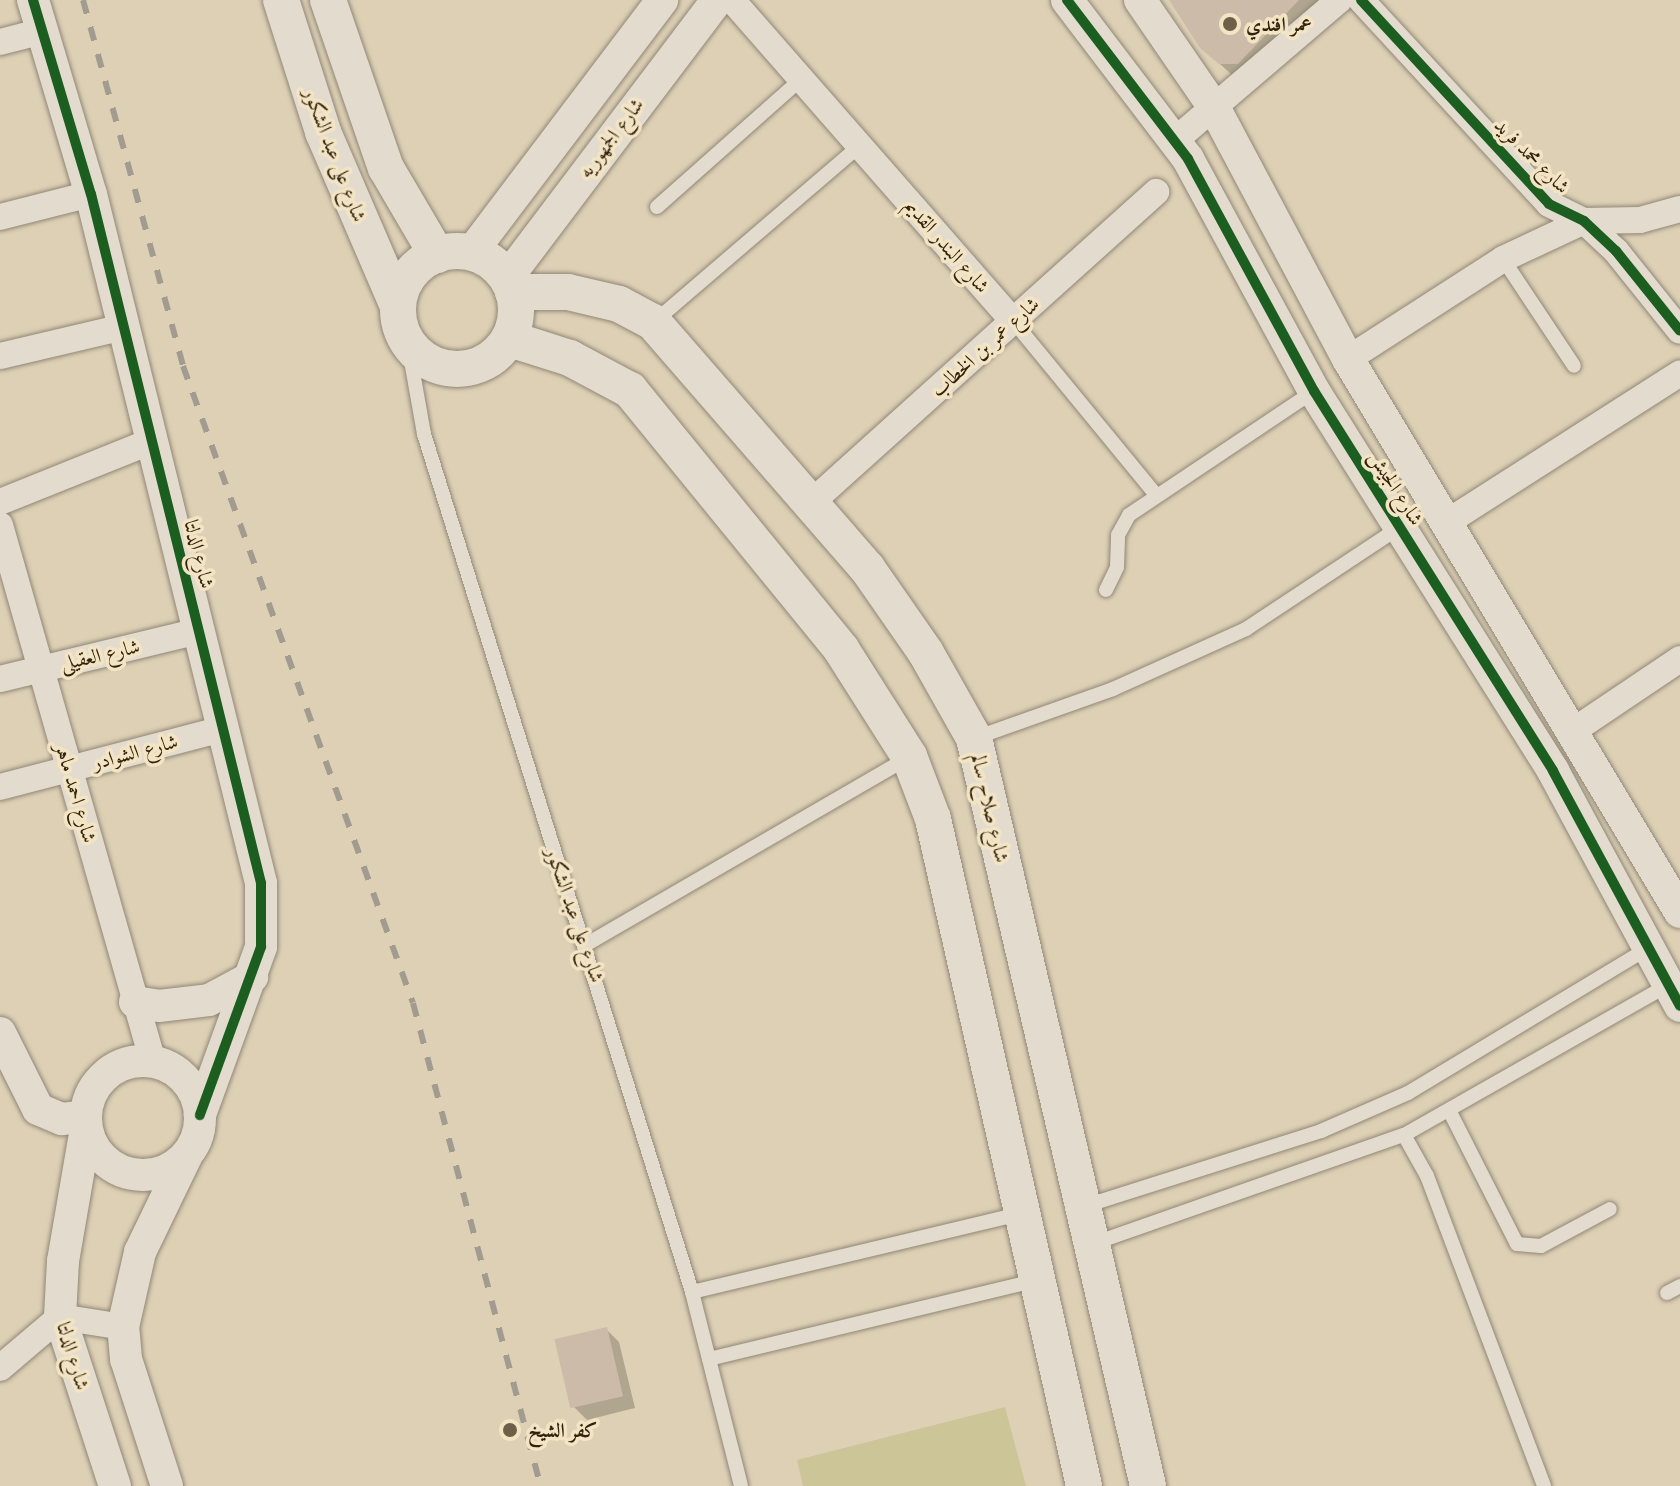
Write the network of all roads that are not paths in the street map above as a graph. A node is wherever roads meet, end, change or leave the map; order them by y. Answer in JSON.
{"nodes":[{"id":1,"x":33,"y":0,"type":"edge"},
{"id":2,"x":281,"y":0,"type":"edge"},
{"id":3,"x":328,"y":0,"type":"edge"},
{"id":4,"x":717,"y":0,"type":"edge"},
{"id":5,"x":732,"y":0,"type":"edge"},
{"id":6,"x":1067,"y":0,"type":"edge"},
{"id":7,"x":1140,"y":0,"type":"edge"},
{"id":8,"x":1339,"y":0,"type":"edge"},
{"id":9,"x":1361,"y":0,"type":"edge"},
{"id":10,"x":648,"y":7,"type":"edge"},
{"id":11,"x":43,"y":31,"type":"junction"},
{"id":12,"x":0,"y":42,"type":"edge"},
{"id":13,"x":801,"y":79,"type":"junction"},
{"id":14,"x":1215,"y":109,"type":"junction"},
{"id":15,"x":1173,"y":142,"type":"junction"},
{"id":16,"x":859,"y":146,"type":"junction"},
{"id":17,"x":1156,"y":192,"type":"dead end"},
{"id":18,"x":91,"y":194,"type":"junction"},
{"id":19,"x":657,"y":207,"type":"dead end"},
{"id":20,"x":1680,"y":209,"type":"edge"},
{"id":21,"x":0,"y":217,"type":"edge"},
{"id":22,"x":1584,"y":221,"type":"junction"},
{"id":23,"x":454,"y":254,"type":"junction"},
{"id":24,"x":1503,"y":259,"type":"junction"},
{"id":25,"x":510,"y":285,"type":"junction"},
{"id":26,"x":398,"y":306,"type":"junction"},
{"id":27,"x":653,"y":322,"type":"junction"},
{"id":28,"x":1014,"y":322,"type":"junction"},
{"id":29,"x":124,"y":327,"type":"junction"},
{"id":30,"x":1680,"y":331,"type":"edge"},
{"id":31,"x":510,"y":339,"type":"junction"},
{"id":32,"x":408,"y":344,"type":"junction"},
{"id":33,"x":0,"y":356,"type":"edge"},
{"id":34,"x":1348,"y":359,"type":"junction"},
{"id":35,"x":1574,"y":366,"type":"dead end"},
{"id":36,"x":1680,"y":373,"type":"edge"},
{"id":37,"x":1314,"y":391,"type":"junction"},
{"id":38,"x":152,"y":441,"type":"junction"},
{"id":39,"x":1157,"y":496,"type":"junction"},
{"id":40,"x":813,"y":501,"type":"junction"},
{"id":41,"x":0,"y":502,"type":"edge"},
{"id":42,"x":1449,"y":521,"type":"junction"},
{"id":43,"x":0,"y":525,"type":"edge"},
{"id":44,"x":1400,"y":527,"type":"junction"},
{"id":45,"x":1106,"y":590,"type":"dead end"},
{"id":46,"x":199,"y":631,"type":"junction"},
{"id":47,"x":1680,"y":659,"type":"edge"},
{"id":48,"x":42,"y":669,"type":"junction"},
{"id":49,"x":0,"y":679,"type":"edge"},
{"id":50,"x":223,"y":729,"type":"junction"},
{"id":51,"x":1573,"y":731,"type":"junction"},
{"id":52,"x":974,"y":738,"type":"junction"},
{"id":53,"x":909,"y":756,"type":"junction"},
{"id":54,"x":69,"y":769,"type":"junction"},
{"id":55,"x":0,"y":787,"type":"edge"},
{"id":56,"x":1680,"y":912,"type":"edge"},
{"id":57,"x":587,"y":944,"type":"junction"},
{"id":58,"x":1648,"y":948,"type":"junction"},
{"id":59,"x":252,"y":977,"type":"junction"},
{"id":60,"x":1674,"y":996,"type":"edge"},
{"id":61,"x":135,"y":1002,"type":"junction"},
{"id":62,"x":2,"y":1044,"type":"edge"},
{"id":63,"x":153,"y":1062,"type":"junction"},
{"id":64,"x":1450,"y":1112,"type":"junction"},
{"id":65,"x":200,"y":1115,"type":"junction"},
{"id":66,"x":86,"y":1122,"type":"junction"},
{"id":67,"x":1404,"y":1135,"type":"junction"},
{"id":68,"x":189,"y":1151,"type":"junction"},
{"id":69,"x":1084,"y":1206,"type":"junction"},
{"id":70,"x":1610,"y":1209,"type":"dead end"},
{"id":71,"x":1019,"y":1214,"type":"junction"},
{"id":72,"x":1092,"y":1244,"type":"junction"},
{"id":73,"x":1035,"y":1281,"type":"junction"},
{"id":74,"x":692,"y":1292,"type":"junction"},
{"id":75,"x":60,"y":1317,"type":"junction"},
{"id":76,"x":123,"y":1327,"type":"junction"},
{"id":77,"x":6,"y":1353,"type":"edge"},
{"id":78,"x":709,"y":1359,"type":"junction"},
{"id":79,"x":115,"y":1486,"type":"edge"},
{"id":80,"x":167,"y":1486,"type":"edge"},
{"id":81,"x":741,"y":1486,"type":"edge"},
{"id":82,"x":1084,"y":1486,"type":"edge"},
{"id":83,"x":1148,"y":1486,"type":"edge"},
{"id":84,"x":1544,"y":1486,"type":"edge"}],
"edges":[{"from":1,"to":11,"type":"street","name":"شارع الدلتا"},
{"from":2,"to":26,"type":"main road","name":"شارع على عبد الشكور"},
{"from":3,"to":23,"type":"main road"},
{"from":4,"to":25,"type":"street","name":"شارع الجمهوريه"},
{"from":5,"to":13,"type":"street","name":"شارع البندر القديم"},
{"from":6,"to":15,"type":"street","name":"شارع الجيش"},
{"from":7,"to":14,"type":"street","name":"شارع الجيش"},
{"from":8,"to":14,"type":"street"},
{"from":9,"to":22,"type":"street","name":"شارع محمد فريد"},
{"from":10,"to":23,"type":"street","name":"شارع الجمهوريه"},
{"from":11,"to":12,"type":"street"},
{"from":11,"to":18,"type":"street","name":"شارع الدلتا"},
{"from":13,"to":16,"type":"street","name":"شارع البندر القديم"},
{"from":13,"to":19,"type":"lane"},
{"from":14,"to":15,"type":"street"},
{"from":14,"to":34,"type":"street","name":"شارع الجيش"},
{"from":15,"to":37,"type":"street","name":"شارع الجيش"},
{"from":16,"to":27,"type":"lane"},
{"from":16,"to":28,"type":"street","name":"شارع البندر القديم"},
{"from":17,"to":28,"type":"street","name":"شارع عمر بن الخطاب"},
{"from":18,"to":21,"type":"street"},
{"from":18,"to":29,"type":"street","name":"شارع الدلتا"},
{"from":20,"to":22,"type":"street"},
{"from":22,"to":24,"type":"street"},
{"from":22,"to":30,"type":"street","name":"شارع محمد فريد"},
{"from":23,"to":25,"type":"main road"},
{"from":23,"to":26,"type":"main road"},
{"from":24,"to":34,"type":"street"},
{"from":24,"to":35,"type":"lane"},
{"from":25,"to":27,"type":"main road","name":"شارع صلاح سالم"},
{"from":25,"to":31,"type":"main road"},
{"from":26,"to":32,"type":"main road"},
{"from":27,"to":40,"type":"main road","name":"شارع صلاح سالم"},
{"from":28,"to":39,"type":"lane","name":"شارع البندر القديم"},
{"from":28,"to":40,"type":"street","name":"شارع عمر بن الخطاب"},
{"from":29,"to":33,"type":"street"},
{"from":29,"to":38,"type":"street","name":"شارع الدلتا"},
{"from":31,"to":32,"type":"main road"},
{"from":31,"to":53,"type":"main road"},
{"from":32,"to":57,"type":"lane","name":"شارع على عبد الشكور"},
{"from":34,"to":42,"type":"street","name":"شارع الجيش"},
{"from":36,"to":42,"type":"street"},
{"from":37,"to":39,"type":"lane"},
{"from":37,"to":44,"type":"street","name":"شارع الجيش"},
{"from":38,"to":41,"type":"street"},
{"from":38,"to":46,"type":"street","name":"شارع الدلتا"},
{"from":39,"to":45,"type":"lane"},
{"from":40,"to":52,"type":"main road","name":"شارع صلاح سالم"},
{"from":42,"to":51,"type":"street","name":"شارع الجيش"},
{"from":43,"to":48,"type":"street","name":"شارع احمد ماهر"},
{"from":44,"to":52,"type":"lane"},
{"from":44,"to":58,"type":"street","name":"شارع الجيش"},
{"from":46,"to":48,"type":"street","name":"شارع العقيلى"},
{"from":46,"to":50,"type":"street","name":"شارع الدلتا"},
{"from":47,"to":51,"type":"street"},
{"from":48,"to":49,"type":"street","name":"شارع العقيلى"},
{"from":48,"to":54,"type":"street","name":"شارع احمد ماهر"},
{"from":50,"to":54,"type":"street","name":"شارع الشوادر"},
{"from":50,"to":59,"type":"street","name":"شارع الدلتا"},
{"from":51,"to":56,"type":"street","name":"شارع الجيش"},
{"from":52,"to":69,"type":"main road","name":"شارع صلاح سالم"},
{"from":53,"to":57,"type":"lane"},
{"from":53,"to":71,"type":"main road"},
{"from":54,"to":55,"type":"street","name":"شارع الشوادر"},
{"from":54,"to":61,"type":"street","name":"شارع احمد ماهر"},
{"from":57,"to":74,"type":"lane","name":"شارع على عبد الشكور"},
{"from":58,"to":60,"type":"street","name":"شارع الجيش"},
{"from":58,"to":69,"type":"lane"},
{"from":59,"to":61,"type":"street"},
{"from":59,"to":65,"type":"street","name":"شارع الدلتا"},
{"from":60,"to":64,"type":"lane"},
{"from":61,"to":63,"type":"street","name":"شارع احمد ماهر"},
{"from":62,"to":66,"type":"street"},
{"from":63,"to":65,"type":"street"},
{"from":63,"to":66,"type":"street"},
{"from":64,"to":67,"type":"lane"},
{"from":64,"to":70,"type":"lane"},
{"from":65,"to":68,"type":"street"},
{"from":66,"to":68,"type":"street"},
{"from":66,"to":75,"type":"street","name":"شارع الدلتا"},
{"from":67,"to":72,"type":"lane"},
{"from":67,"to":84,"type":"lane"},
{"from":68,"to":76,"type":"street"},
{"from":69,"to":72,"type":"main road","name":"شارع صلاح سالم"},
{"from":71,"to":73,"type":"main road"},
{"from":71,"to":74,"type":"lane"},
{"from":72,"to":83,"type":"main road","name":"شارع صلاح سالم"},
{"from":73,"to":78,"type":"lane"},
{"from":73,"to":82,"type":"main road"},
{"from":74,"to":78,"type":"lane","name":"شارع على عبد الشكور"},
{"from":75,"to":76,"type":"street"},
{"from":75,"to":77,"type":"street"},
{"from":75,"to":79,"type":"street","name":"شارع الدلتا"},
{"from":76,"to":80,"type":"street"},
{"from":78,"to":81,"type":"lane","name":"شارع على عبد الشكور"}]}
